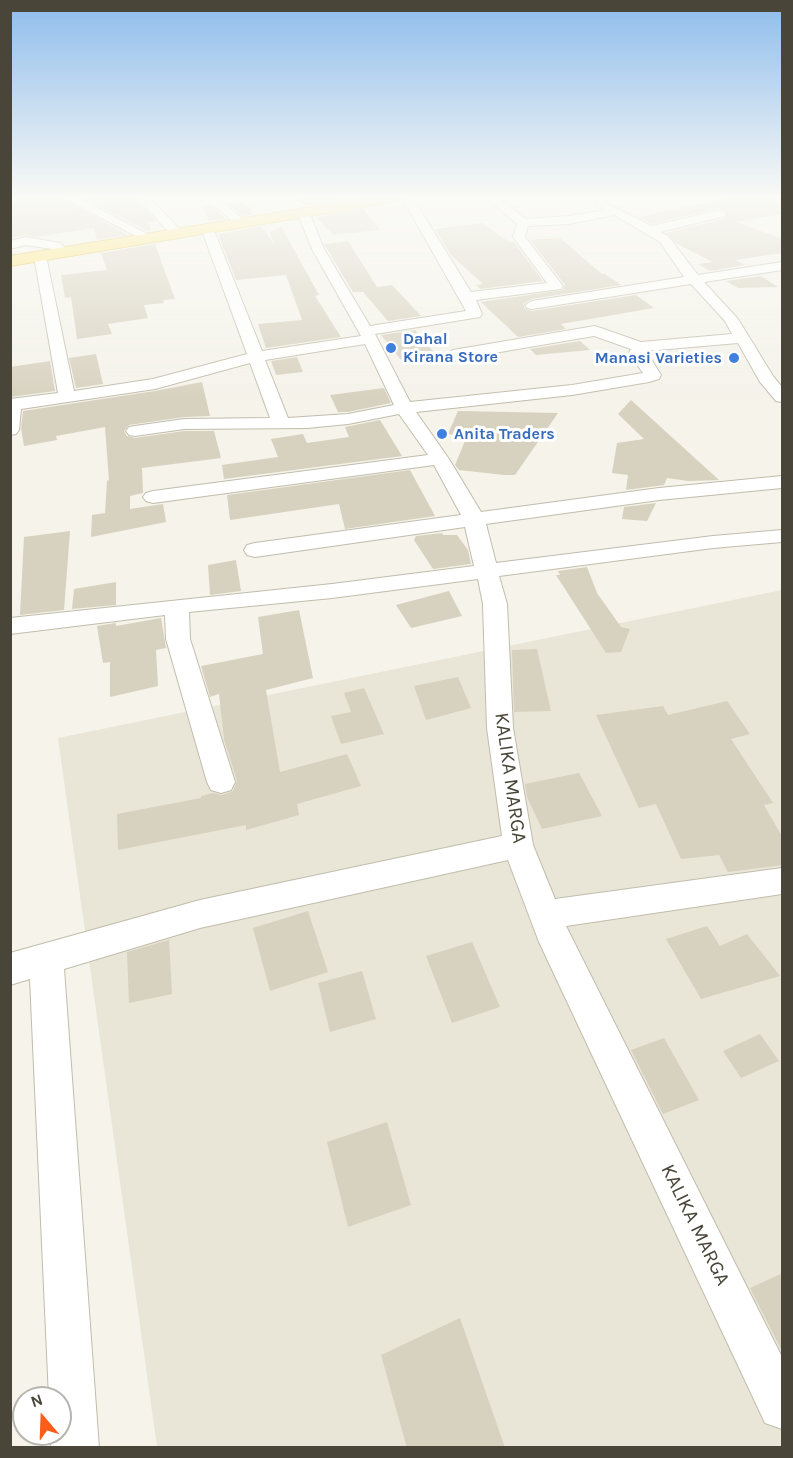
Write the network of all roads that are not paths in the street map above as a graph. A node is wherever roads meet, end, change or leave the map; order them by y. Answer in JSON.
{"nodes":[{"id":1,"x":42,"y":266,"type":"edge"},
{"id":2,"x":221,"y":266,"type":"edge"},
{"id":3,"x":328,"y":266,"type":"edge"},
{"id":4,"x":449,"y":266,"type":"edge"},
{"id":5,"x":540,"y":266,"type":"edge"},
{"id":6,"x":683,"y":266,"type":"edge"},
{"id":7,"x":783,"y":266,"type":"edge"},
{"id":8,"x":694,"y":280,"type":"junction"},
{"id":9,"x":555,"y":286,"type":"junction"},
{"id":10,"x":468,"y":297,"type":"junction"},
{"id":11,"x":572,"y":299,"type":"junction"},
{"id":12,"x":518,"y":308,"type":"dead end"},
{"id":13,"x":368,"y":335,"type":"junction"},
{"id":14,"x":742,"y":338,"type":"junction"},
{"id":15,"x":640,"y":347,"type":"junction"},
{"id":16,"x":453,"y":355,"type":"dead end"},
{"id":17,"x":256,"y":357,"type":"junction"},
{"id":18,"x":67,"y":397,"type":"junction"},
{"id":19,"x":783,"y":397,"type":"edge"},
{"id":20,"x":12,"y":404,"type":"edge"},
{"id":21,"x":404,"y":408,"type":"junction"},
{"id":22,"x":281,"y":423,"type":"junction"},
{"id":23,"x":10,"y":430,"type":"edge"},
{"id":24,"x":135,"y":431,"type":"dead end"},
{"id":25,"x":440,"y":459,"type":"junction"},
{"id":26,"x":783,"y":482,"type":"edge"},
{"id":27,"x":153,"y":497,"type":"dead end"},
{"id":28,"x":474,"y":519,"type":"junction"},
{"id":29,"x":783,"y":536,"type":"edge"},
{"id":30,"x":255,"y":550,"type":"dead end"},
{"id":31,"x":487,"y":571,"type":"junction"},
{"id":32,"x":177,"y":606,"type":"junction"},
{"id":33,"x":10,"y":626,"type":"edge"},
{"id":34,"x":221,"y":782,"type":"dead end"},
{"id":35,"x":518,"y":845,"type":"junction"},
{"id":36,"x":783,"y":881,"type":"edge"},
{"id":37,"x":545,"y":915,"type":"junction"},
{"id":38,"x":28,"y":964,"type":"edge"},
{"id":39,"x":783,"y":1406,"type":"edge"},
{"id":40,"x":75,"y":1448,"type":"edge"}],
"edges":[{"from":1,"to":18,"type":"street"},
{"from":2,"to":17,"type":"street"},
{"from":3,"to":13,"type":"street","name":"KALIKA MARGA"},
{"from":4,"to":10,"type":"street"},
{"from":5,"to":9,"type":"street"},
{"from":6,"to":8,"type":"street"},
{"from":7,"to":8,"type":"street"},
{"from":8,"to":11,"type":"street"},
{"from":8,"to":14,"type":"street"},
{"from":9,"to":10,"type":"street"},
{"from":9,"to":11,"type":"street"},
{"from":10,"to":13,"type":"street"},
{"from":11,"to":12,"type":"street"},
{"from":13,"to":17,"type":"street"},
{"from":13,"to":21,"type":"street","name":"KALIKA MARGA"},
{"from":14,"to":15,"type":"street"},
{"from":14,"to":19,"type":"street"},
{"from":15,"to":16,"type":"street"},
{"from":15,"to":21,"type":"street"},
{"from":17,"to":18,"type":"street"},
{"from":17,"to":22,"type":"street"},
{"from":18,"to":20,"type":"street"},
{"from":20,"to":23,"type":"street"},
{"from":21,"to":22,"type":"street"},
{"from":21,"to":25,"type":"street","name":"KALIKA MARGA"},
{"from":22,"to":24,"type":"street"},
{"from":25,"to":27,"type":"street"},
{"from":25,"to":28,"type":"street","name":"KALIKA MARGA"},
{"from":26,"to":28,"type":"street"},
{"from":28,"to":30,"type":"street"},
{"from":28,"to":31,"type":"street","name":"KALIKA MARGA"},
{"from":29,"to":31,"type":"street"},
{"from":31,"to":32,"type":"street"},
{"from":31,"to":35,"type":"street","name":"KALIKA MARGA"},
{"from":32,"to":33,"type":"street"},
{"from":32,"to":34,"type":"street"},
{"from":35,"to":37,"type":"street","name":"KALIKA MARGA"},
{"from":35,"to":38,"type":"street"},
{"from":36,"to":37,"type":"street"},
{"from":37,"to":39,"type":"street","name":"KALIKA MARGA"},
{"from":38,"to":40,"type":"street"}]}
